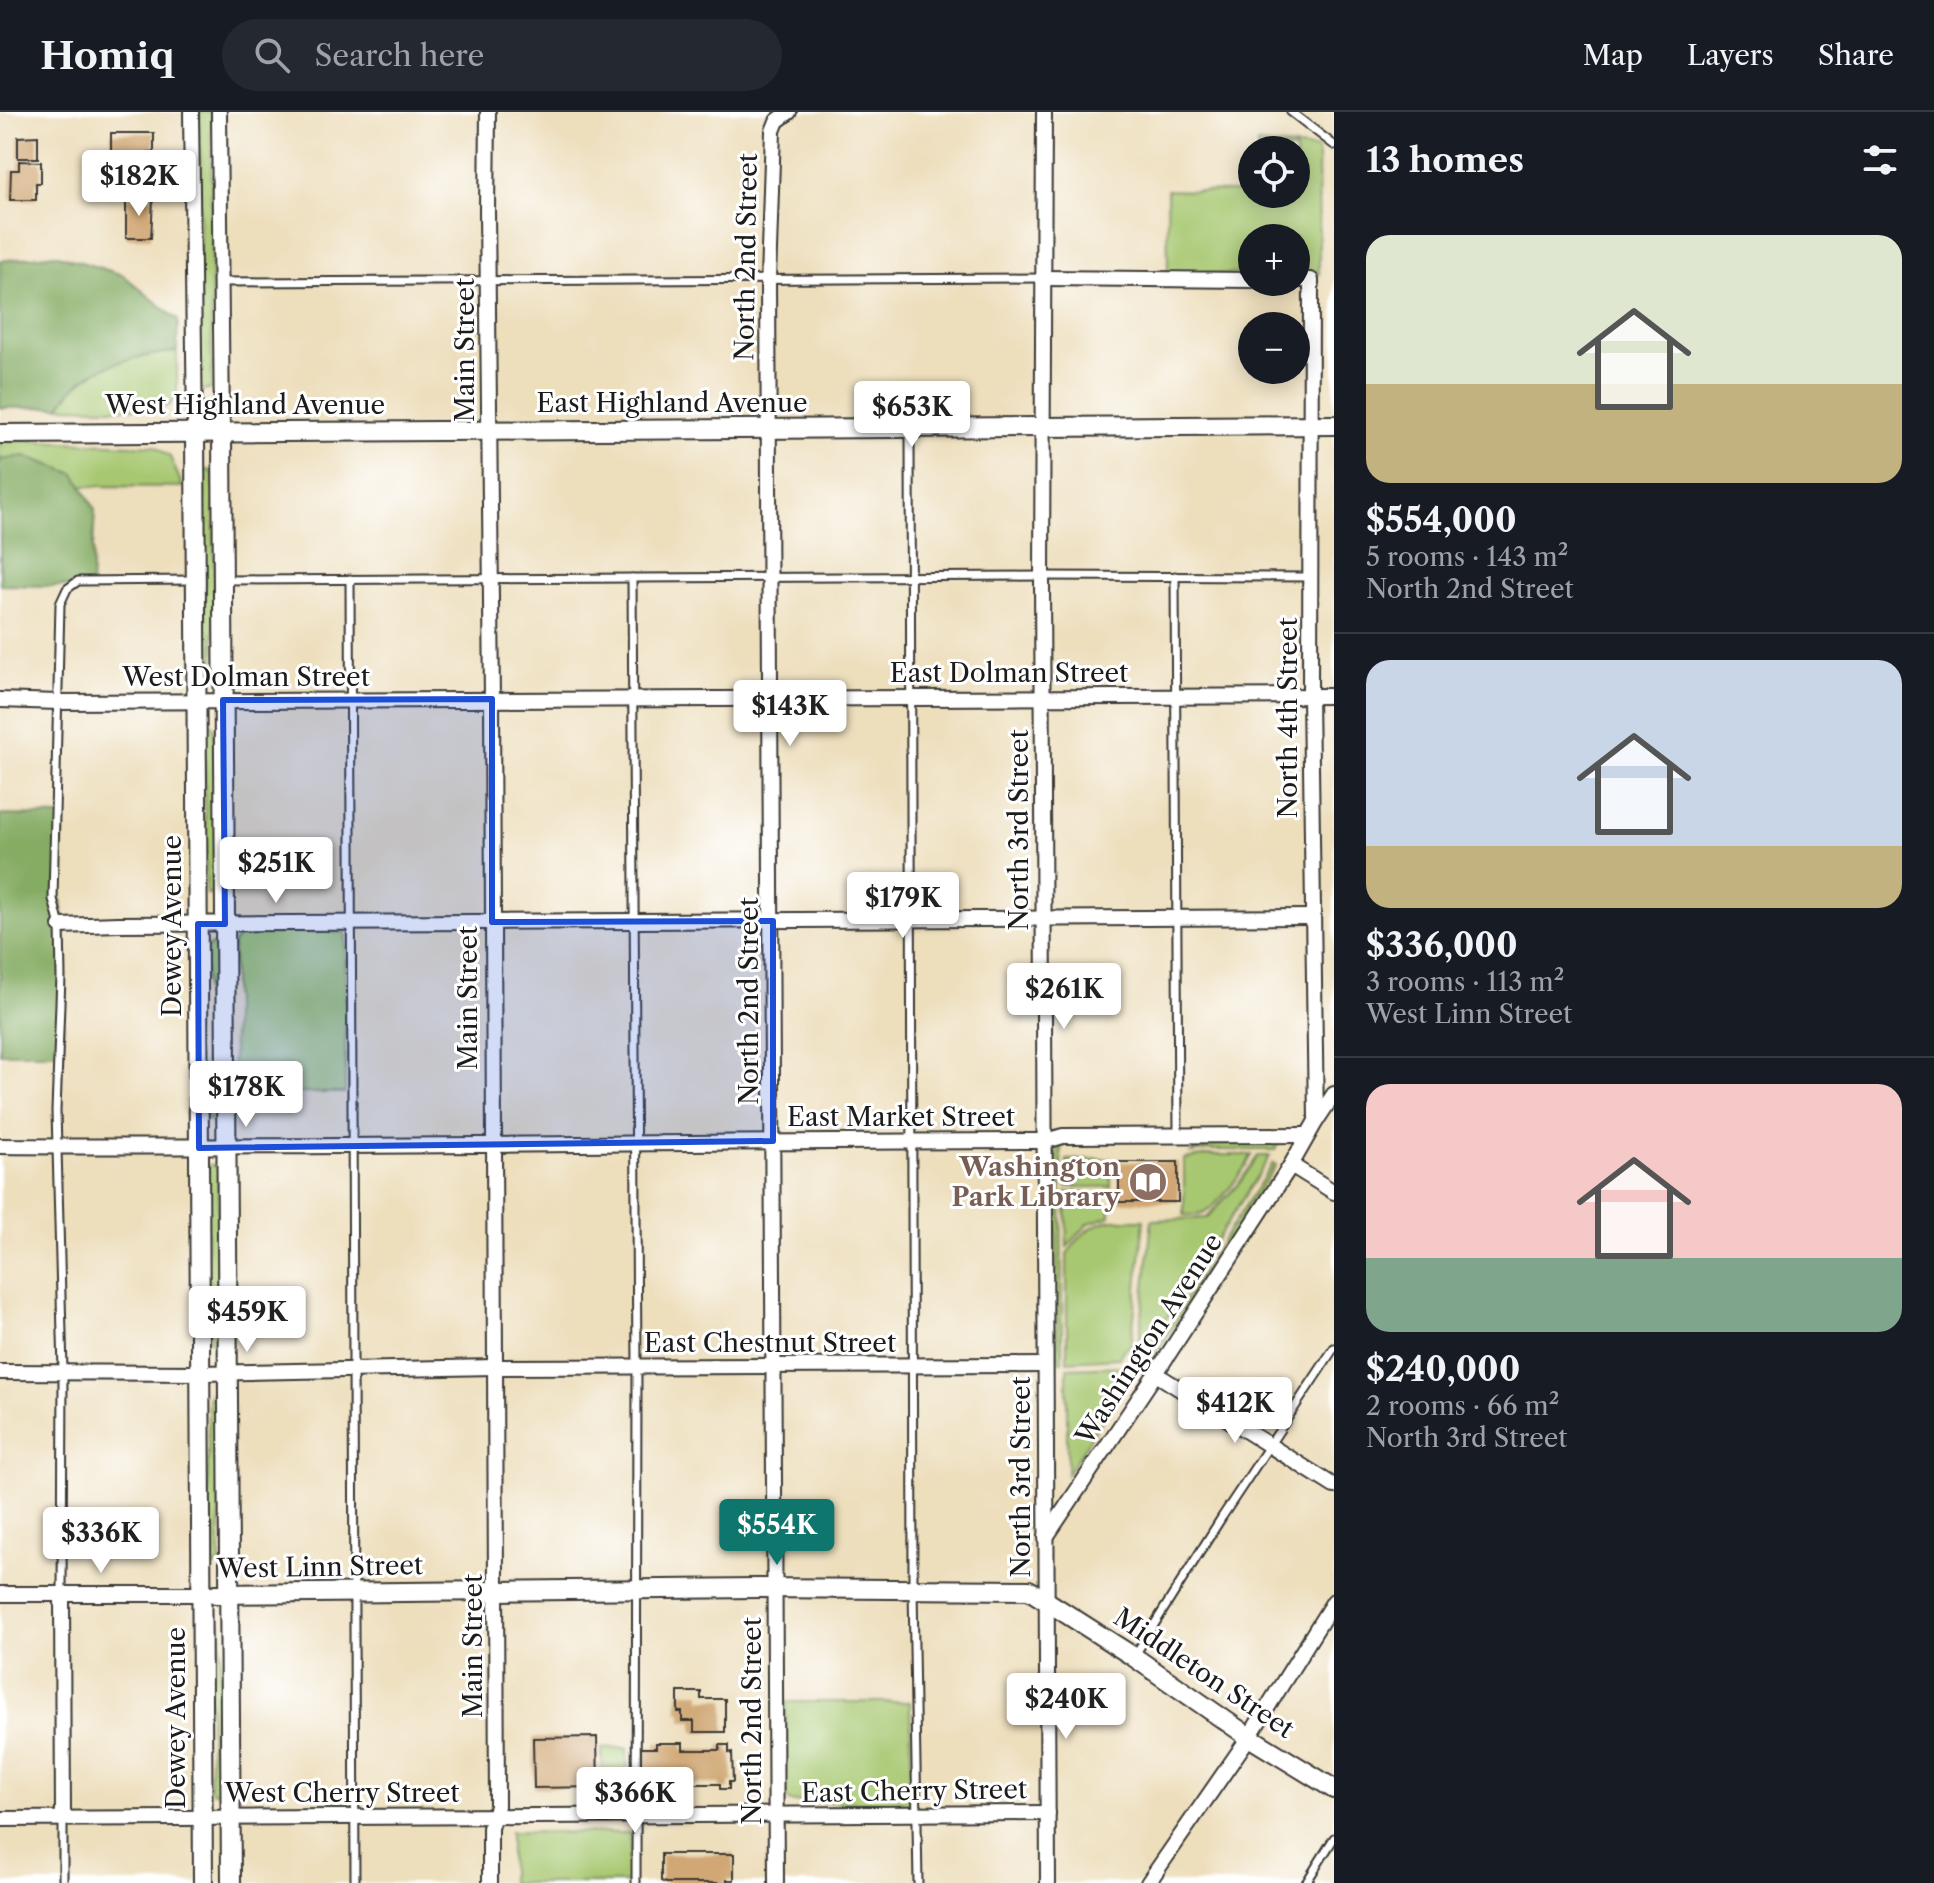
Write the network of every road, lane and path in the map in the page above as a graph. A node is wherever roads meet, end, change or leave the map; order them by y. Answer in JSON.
{"nodes":[{"id":1,"x":191,"y":112,"type":"edge"},
{"id":2,"x":219,"y":112,"type":"edge"},
{"id":3,"x":488,"y":112,"type":"edge"},
{"id":4,"x":1044,"y":112,"type":"edge"},
{"id":5,"x":1291,"y":112,"type":"edge"},
{"id":6,"x":783,"y":116,"type":"edge"},
{"id":7,"x":1334,"y":145,"type":"edge"},
{"id":8,"x":1042,"y":278,"type":"junction"},
{"id":9,"x":768,"y":279,"type":"junction"},
{"id":10,"x":1238,"y":280,"type":"edge"},
{"id":11,"x":1310,"y":280,"type":"edge"},
{"id":12,"x":220,"y":282,"type":"junction"},
{"id":13,"x":489,"y":283,"type":"junction"},
{"id":14,"x":1311,"y":425,"type":"junction"},
{"id":15,"x":1334,"y":425,"type":"edge"},
{"id":16,"x":1042,"y":427,"type":"junction"},
{"id":17,"x":910,"y":428,"type":"junction"},
{"id":18,"x":489,"y":429,"type":"junction"},
{"id":19,"x":769,"y":429,"type":"junction"},
{"id":20,"x":195,"y":432,"type":"junction"},
{"id":21,"x":222,"y":432,"type":"junction"},
{"id":22,"x":0,"y":434,"type":"edge"},
{"id":23,"x":1042,"y":576,"type":"junction"},
{"id":24,"x":1175,"y":576,"type":"junction"},
{"id":25,"x":911,"y":577,"type":"junction"},
{"id":26,"x":1311,"y":577,"type":"junction"},
{"id":27,"x":632,"y":578,"type":"junction"},
{"id":28,"x":350,"y":579,"type":"junction"},
{"id":29,"x":490,"y":579,"type":"junction"},
{"id":30,"x":771,"y":579,"type":"junction"},
{"id":31,"x":196,"y":580,"type":"junction"},
{"id":32,"x":222,"y":580,"type":"junction"},
{"id":33,"x":1176,"y":696,"type":"junction"},
{"id":34,"x":1310,"y":696,"type":"junction"},
{"id":35,"x":1334,"y":696,"type":"edge"},
{"id":36,"x":771,"y":697,"type":"junction"},
{"id":37,"x":910,"y":697,"type":"junction"},
{"id":38,"x":1042,"y":697,"type":"junction"},
{"id":39,"x":634,"y":698,"type":"junction"},
{"id":40,"x":492,"y":699,"type":"junction"},
{"id":41,"x":0,"y":700,"type":"edge"},
{"id":42,"x":197,"y":700,"type":"junction"},
{"id":43,"x":223,"y":700,"type":"junction"},
{"id":44,"x":351,"y":700,"type":"junction"},
{"id":45,"x":58,"y":702,"type":"junction"},
{"id":46,"x":1313,"y":917,"type":"junction"},
{"id":47,"x":1176,"y":918,"type":"junction"},
{"id":48,"x":1044,"y":920,"type":"junction"},
{"id":49,"x":635,"y":921,"type":"junction"},
{"id":50,"x":773,"y":921,"type":"junction"},
{"id":51,"x":913,"y":921,"type":"junction"},
{"id":52,"x":492,"y":922,"type":"junction"},
{"id":53,"x":351,"y":923,"type":"junction"},
{"id":54,"x":198,"y":924,"type":"junction"},
{"id":55,"x":225,"y":924,"type":"junction"},
{"id":56,"x":60,"y":926,"type":"junction"},
{"id":57,"x":1334,"y":1094,"type":"edge"},
{"id":58,"x":1316,"y":1121,"type":"junction"},
{"id":59,"x":1308,"y":1135,"type":"junction"},
{"id":60,"x":1178,"y":1136,"type":"junction"},
{"id":61,"x":773,"y":1141,"type":"junction"},
{"id":62,"x":914,"y":1141,"type":"junction"},
{"id":63,"x":1046,"y":1141,"type":"junction"},
{"id":64,"x":636,"y":1143,"type":"junction"},
{"id":65,"x":0,"y":1146,"type":"edge"},
{"id":66,"x":493,"y":1146,"type":"junction"},
{"id":67,"x":58,"y":1147,"type":"junction"},
{"id":68,"x":350,"y":1147,"type":"junction"},
{"id":69,"x":199,"y":1148,"type":"junction"},
{"id":70,"x":226,"y":1148,"type":"junction"},
{"id":71,"x":1291,"y":1165,"type":"junction"},
{"id":72,"x":1334,"y":1192,"type":"edge"},
{"id":73,"x":1334,"y":1348,"type":"edge"},
{"id":74,"x":1045,"y":1365,"type":"junction"},
{"id":75,"x":913,"y":1366,"type":"junction"},
{"id":76,"x":495,"y":1367,"type":"junction"},
{"id":77,"x":775,"y":1367,"type":"junction"},
{"id":78,"x":637,"y":1368,"type":"junction"},
{"id":79,"x":63,"y":1371,"type":"junction"},
{"id":80,"x":354,"y":1371,"type":"junction"},
{"id":81,"x":0,"y":1372,"type":"edge"},
{"id":82,"x":202,"y":1373,"type":"junction"},
{"id":83,"x":228,"y":1373,"type":"junction"},
{"id":84,"x":1156,"y":1374,"type":"junction"},
{"id":85,"x":1270,"y":1444,"type":"junction"},
{"id":86,"x":1334,"y":1486,"type":"edge"},
{"id":87,"x":1046,"y":1537,"type":"junction"},
{"id":88,"x":776,"y":1588,"type":"junction"},
{"id":89,"x":913,"y":1588,"type":"junction"},
{"id":90,"x":636,"y":1589,"type":"junction"},
{"id":91,"x":497,"y":1591,"type":"junction"},
{"id":92,"x":355,"y":1593,"type":"junction"},
{"id":93,"x":0,"y":1594,"type":"edge"},
{"id":94,"x":202,"y":1594,"type":"junction"},
{"id":95,"x":228,"y":1594,"type":"junction"},
{"id":96,"x":62,"y":1595,"type":"junction"},
{"id":97,"x":1045,"y":1598,"type":"junction"},
{"id":98,"x":1334,"y":1601,"type":"edge"},
{"id":99,"x":1134,"y":1657,"type":"junction"},
{"id":100,"x":1249,"y":1737,"type":"junction"},
{"id":101,"x":1334,"y":1789,"type":"edge"},
{"id":102,"x":1048,"y":1813,"type":"junction"},
{"id":103,"x":917,"y":1815,"type":"junction"},
{"id":104,"x":636,"y":1816,"type":"junction"},
{"id":105,"x":776,"y":1816,"type":"junction"},
{"id":106,"x":231,"y":1817,"type":"junction"},
{"id":107,"x":356,"y":1817,"type":"junction"},
{"id":108,"x":493,"y":1817,"type":"junction"},
{"id":109,"x":63,"y":1818,"type":"junction"},
{"id":110,"x":202,"y":1818,"type":"junction"},
{"id":111,"x":0,"y":1819,"type":"edge"},
{"id":112,"x":1334,"y":1838,"type":"edge"},
{"id":113,"x":63,"y":1883,"type":"edge"},
{"id":114,"x":203,"y":1883,"type":"edge"},
{"id":115,"x":231,"y":1883,"type":"edge"},
{"id":116,"x":355,"y":1883,"type":"edge"},
{"id":117,"x":490,"y":1883,"type":"edge"},
{"id":118,"x":636,"y":1883,"type":"edge"},
{"id":119,"x":776,"y":1883,"type":"edge"},
{"id":120,"x":918,"y":1883,"type":"edge"},
{"id":121,"x":1048,"y":1883,"type":"edge"},
{"id":122,"x":1148,"y":1883,"type":"edge"},
{"id":123,"x":1306,"y":1883,"type":"edge"}],
"edges":[{"from":1,"to":20,"type":"street","name":"Dewey Avenue"},
{"from":2,"to":12,"type":"street","name":"Dewey Avenue"},
{"from":3,"to":13,"type":"street","name":"Main Street"},
{"from":4,"to":8,"type":"street","name":"North 3rd Street"},
{"from":5,"to":7,"type":"lane"},
{"from":6,"to":9,"type":"street","name":"North 2nd Street"},
{"from":8,"to":9,"type":"lane"},
{"from":8,"to":10,"type":"street"},
{"from":8,"to":16,"type":"street","name":"North 3rd Street"},
{"from":9,"to":13,"type":"lane"},
{"from":9,"to":19,"type":"street","name":"North 2nd Street"},
{"from":11,"to":14,"type":"street","name":"North 4th Street"},
{"from":12,"to":13,"type":"lane"},
{"from":12,"to":21,"type":"street","name":"Dewey Avenue"},
{"from":13,"to":18,"type":"street","name":"Main Street"},
{"from":14,"to":15,"type":"street","name":"East Highland Avenue"},
{"from":14,"to":16,"type":"street","name":"East Highland Avenue"},
{"from":14,"to":26,"type":"street","name":"North 4th Street"},
{"from":16,"to":17,"type":"street","name":"East Highland Avenue"},
{"from":16,"to":23,"type":"street","name":"North 3rd Street"},
{"from":17,"to":19,"type":"street","name":"East Highland Avenue"},
{"from":17,"to":25,"type":"lane"},
{"from":18,"to":19,"type":"street","name":"East Highland Avenue"},
{"from":18,"to":21,"type":"street","name":"West Highland Avenue"},
{"from":18,"to":29,"type":"street","name":"Main Street"},
{"from":19,"to":30,"type":"street","name":"North 2nd Street"},
{"from":20,"to":21,"type":"street","name":"West Highland Avenue"},
{"from":20,"to":22,"type":"street","name":"West Highland Avenue"},
{"from":20,"to":31,"type":"street","name":"Dewey Avenue"},
{"from":21,"to":32,"type":"street","name":"Dewey Avenue"},
{"from":23,"to":24,"type":"lane"},
{"from":23,"to":25,"type":"lane"},
{"from":23,"to":38,"type":"street","name":"North 3rd Street"},
{"from":24,"to":26,"type":"lane"},
{"from":24,"to":33,"type":"lane"},
{"from":25,"to":30,"type":"lane"},
{"from":25,"to":37,"type":"lane"},
{"from":26,"to":34,"type":"street","name":"North 4th Street"},
{"from":27,"to":29,"type":"lane"},
{"from":27,"to":30,"type":"lane"},
{"from":27,"to":39,"type":"lane"},
{"from":28,"to":29,"type":"lane"},
{"from":28,"to":32,"type":"lane"},
{"from":28,"to":44,"type":"lane"},
{"from":29,"to":40,"type":"street","name":"Main Street"},
{"from":30,"to":36,"type":"street","name":"North 2nd Street"},
{"from":31,"to":42,"type":"street","name":"Dewey Avenue"},
{"from":31,"to":45,"type":"lane"},
{"from":32,"to":43,"type":"street","name":"Dewey Avenue"},
{"from":33,"to":34,"type":"street","name":"East Dolman Street"},
{"from":33,"to":38,"type":"street","name":"East Dolman Street"},
{"from":33,"to":47,"type":"lane"},
{"from":34,"to":35,"type":"street","name":"East Dolman Street"},
{"from":34,"to":46,"type":"street","name":"North 4th Street"},
{"from":36,"to":37,"type":"street","name":"East Dolman Street"},
{"from":36,"to":39,"type":"street","name":"East Dolman Street"},
{"from":36,"to":50,"type":"street","name":"North 2nd Street"},
{"from":37,"to":38,"type":"street","name":"East Dolman Street"},
{"from":37,"to":51,"type":"lane"},
{"from":38,"to":48,"type":"street","name":"North 3rd Street"},
{"from":39,"to":40,"type":"street","name":"East Dolman Street"},
{"from":39,"to":49,"type":"lane"},
{"from":40,"to":44,"type":"street","name":"West Dolman Street"},
{"from":40,"to":52,"type":"street","name":"Main Street"},
{"from":41,"to":45,"type":"street","name":"West Dolman Street"},
{"from":42,"to":43,"type":"street","name":"West Dolman Street"},
{"from":42,"to":45,"type":"street","name":"West Dolman Street"},
{"from":42,"to":54,"type":"street","name":"Dewey Avenue"},
{"from":43,"to":44,"type":"street","name":"West Dolman Street"},
{"from":43,"to":55,"type":"street","name":"Dewey Avenue"},
{"from":44,"to":53,"type":"lane"},
{"from":45,"to":56,"type":"lane"},
{"from":46,"to":47,"type":"street"},
{"from":46,"to":58,"type":"street","name":"North 4th Street"},
{"from":47,"to":48,"type":"street"},
{"from":47,"to":60,"type":"lane"},
{"from":48,"to":51,"type":"street"},
{"from":48,"to":63,"type":"street","name":"North 3rd Street"},
{"from":49,"to":50,"type":"street"},
{"from":49,"to":52,"type":"street"},
{"from":49,"to":64,"type":"lane"},
{"from":50,"to":51,"type":"street"},
{"from":50,"to":61,"type":"street","name":"North 2nd Street"},
{"from":51,"to":62,"type":"lane"},
{"from":52,"to":53,"type":"street"},
{"from":52,"to":66,"type":"street","name":"Main Street"},
{"from":53,"to":55,"type":"street"},
{"from":53,"to":68,"type":"lane"},
{"from":54,"to":55,"type":"street"},
{"from":54,"to":56,"type":"street"},
{"from":54,"to":69,"type":"street","name":"Dewey Avenue"},
{"from":55,"to":70,"type":"street","name":"Dewey Avenue"},
{"from":56,"to":67,"type":"lane"},
{"from":57,"to":58,"type":"street"},
{"from":58,"to":59,"type":"street"},
{"from":59,"to":60,"type":"street","name":"East Market Street"},
{"from":59,"to":71,"type":"street"},
{"from":60,"to":63,"type":"street","name":"East Market Street"},
{"from":61,"to":62,"type":"street","name":"East Market Street"},
{"from":61,"to":64,"type":"street","name":"East Market Street"},
{"from":61,"to":77,"type":"street","name":"North 2nd Street"},
{"from":62,"to":63,"type":"street","name":"East Market Street"},
{"from":62,"to":75,"type":"lane"},
{"from":63,"to":74,"type":"street","name":"North 3rd Street"},
{"from":64,"to":66,"type":"street","name":"East Market Street"},
{"from":64,"to":78,"type":"lane"},
{"from":65,"to":67,"type":"street","name":"East Market Street"},
{"from":66,"to":68,"type":"street","name":"East Market Street"},
{"from":66,"to":76,"type":"street","name":"Main Street"},
{"from":67,"to":69,"type":"street","name":"East Market Street"},
{"from":67,"to":79,"type":"lane"},
{"from":68,"to":70,"type":"street","name":"East Market Street"},
{"from":68,"to":80,"type":"lane"},
{"from":69,"to":70,"type":"street","name":"East Market Street"},
{"from":69,"to":82,"type":"street","name":"Dewey Avenue"},
{"from":70,"to":83,"type":"street","name":"Dewey Avenue"},
{"from":71,"to":72,"type":"street"},
{"from":71,"to":84,"type":"street","name":"Washington Avenue"},
{"from":73,"to":85,"type":"lane"},
{"from":74,"to":75,"type":"street","name":"East Chestnut Street"},
{"from":74,"to":87,"type":"street","name":"North 3rd Street"},
{"from":75,"to":77,"type":"street","name":"East Chestnut Street"},
{"from":75,"to":89,"type":"lane"},
{"from":76,"to":78,"type":"street","name":"East Chestnut Street"},
{"from":76,"to":80,"type":"street","name":"East Chestnut Street"},
{"from":76,"to":91,"type":"street","name":"Main Street"},
{"from":77,"to":78,"type":"street","name":"East Chestnut Street"},
{"from":77,"to":88,"type":"street","name":"North 2nd Street"},
{"from":78,"to":90,"type":"lane"},
{"from":79,"to":81,"type":"street","name":"East Chestnut Street"},
{"from":79,"to":82,"type":"street","name":"East Chestnut Street"},
{"from":79,"to":96,"type":"lane"},
{"from":80,"to":83,"type":"street","name":"East Chestnut Street"},
{"from":80,"to":92,"type":"lane"},
{"from":82,"to":83,"type":"street","name":"East Chestnut Street"},
{"from":82,"to":94,"type":"street","name":"Dewey Avenue"},
{"from":83,"to":95,"type":"street","name":"Dewey Avenue"},
{"from":84,"to":85,"type":"street"},
{"from":84,"to":87,"type":"street","name":"Washington Avenue"},
{"from":85,"to":86,"type":"street"},
{"from":85,"to":99,"type":"lane"},
{"from":87,"to":97,"type":"street","name":"North 3rd Street"},
{"from":88,"to":89,"type":"street","name":"West Linn Street"},
{"from":88,"to":90,"type":"street","name":"West Linn Street"},
{"from":88,"to":105,"type":"street","name":"North 2nd Street"},
{"from":89,"to":97,"type":"street","name":"West Linn Street"},
{"from":89,"to":103,"type":"lane"},
{"from":90,"to":91,"type":"street","name":"West Linn Street"},
{"from":90,"to":104,"type":"lane"},
{"from":91,"to":92,"type":"street","name":"West Linn Street"},
{"from":91,"to":108,"type":"street","name":"Main Street"},
{"from":92,"to":95,"type":"street","name":"West Linn Street"},
{"from":92,"to":107,"type":"lane"},
{"from":93,"to":96,"type":"street","name":"West Linn Street"},
{"from":94,"to":95,"type":"street","name":"West Linn Street"},
{"from":94,"to":96,"type":"street","name":"West Linn Street"},
{"from":94,"to":110,"type":"street","name":"Dewey Avenue"},
{"from":95,"to":106,"type":"street","name":"Dewey Avenue"},
{"from":96,"to":109,"type":"street"},
{"from":97,"to":99,"type":"street","name":"Middleton Street"},
{"from":97,"to":102,"type":"street","name":"North 3rd Street"},
{"from":98,"to":100,"type":"street"},
{"from":99,"to":100,"type":"street","name":"Middleton Street"},
{"from":100,"to":101,"type":"street","name":"Middleton Street"},
{"from":100,"to":122,"type":"street"},
{"from":102,"to":103,"type":"street","name":"East Cherry Street"},
{"from":102,"to":121,"type":"street","name":"North 3rd Street"},
{"from":103,"to":105,"type":"street","name":"East Cherry Street"},
{"from":103,"to":120,"type":"lane"},
{"from":104,"to":105,"type":"street","name":"East Cherry Street"},
{"from":104,"to":108,"type":"street","name":"East Cherry Street"},
{"from":104,"to":118,"type":"lane"},
{"from":105,"to":119,"type":"street","name":"North 2nd Street"},
{"from":106,"to":107,"type":"street","name":"West Cherry Street"},
{"from":106,"to":110,"type":"street","name":"West Cherry Street"},
{"from":106,"to":115,"type":"street","name":"Dewey Avenue"},
{"from":107,"to":108,"type":"street","name":"West Cherry Street"},
{"from":107,"to":116,"type":"lane"},
{"from":108,"to":117,"type":"street","name":"Main Street"},
{"from":109,"to":110,"type":"street","name":"West Cherry Street"},
{"from":109,"to":111,"type":"street","name":"West Cherry Street"},
{"from":109,"to":113,"type":"lane"},
{"from":110,"to":114,"type":"street","name":"Dewey Avenue"},
{"from":112,"to":123,"type":"lane"}]}
